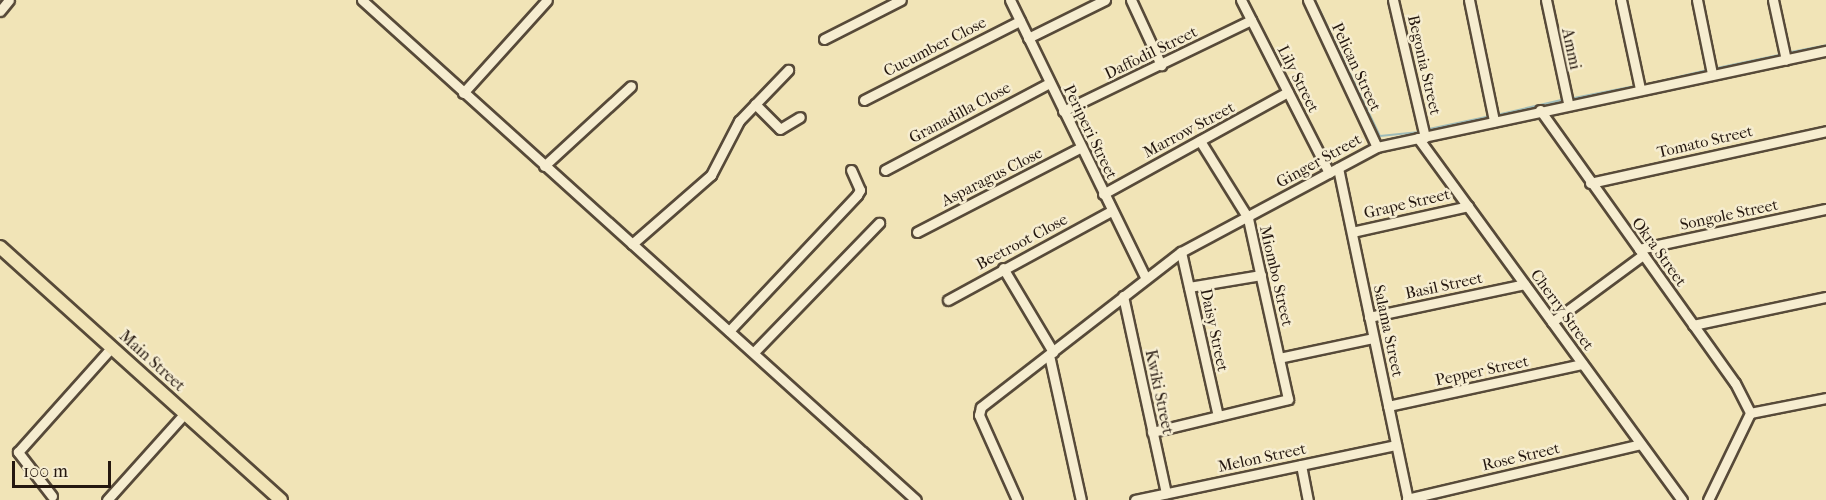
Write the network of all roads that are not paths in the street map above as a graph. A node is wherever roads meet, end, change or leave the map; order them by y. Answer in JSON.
{"nodes":[{"id":1,"x":9,"y":0,"type":"edge"},
{"id":2,"x":547,"y":0,"type":"edge"},
{"id":3,"x":901,"y":0,"type":"edge"},
{"id":4,"x":1010,"y":0,"type":"edge"},
{"id":5,"x":1105,"y":0,"type":"edge"},
{"id":6,"x":1131,"y":0,"type":"edge"},
{"id":7,"x":1241,"y":0,"type":"edge"},
{"id":8,"x":1308,"y":0,"type":"edge"},
{"id":9,"x":1394,"y":0,"type":"edge"},
{"id":10,"x":1469,"y":0,"type":"edge"},
{"id":11,"x":1546,"y":0,"type":"edge"},
{"id":12,"x":1621,"y":0,"type":"edge"},
{"id":13,"x":1697,"y":0,"type":"edge"},
{"id":14,"x":1773,"y":0,"type":"edge"},
{"id":15,"x":367,"y":2,"type":"edge"},
{"id":16,"x":0,"y":11,"type":"edge"},
{"id":17,"x":1251,"y":20,"type":"junction"},
{"id":18,"x":1020,"y":21,"type":"junction"},
{"id":19,"x":1028,"y":38,"type":"junction"},
{"id":20,"x":824,"y":39,"type":"dead end"},
{"id":21,"x":1826,"y":51,"type":"edge"},
{"id":22,"x":1786,"y":60,"type":"junction"},
{"id":23,"x":1161,"y":65,"type":"junction"},
{"id":24,"x":788,"y":70,"type":"dead end"},
{"id":25,"x":1712,"y":74,"type":"junction"},
{"id":26,"x":1049,"y":83,"type":"junction"},
{"id":27,"x":631,"y":86,"type":"dead end"},
{"id":28,"x":1640,"y":89,"type":"junction"},
{"id":29,"x":1288,"y":92,"type":"junction"},
{"id":30,"x":463,"y":93,"type":"junction"},
{"id":31,"x":864,"y":100,"type":"dead end"},
{"id":32,"x":1568,"y":103,"type":"junction"},
{"id":33,"x":755,"y":104,"type":"junction"},
{"id":34,"x":1540,"y":110,"type":"junction"},
{"id":35,"x":1064,"y":111,"type":"junction"},
{"id":36,"x":800,"y":117,"type":"dead end"},
{"id":37,"x":1494,"y":121,"type":"junction"},
{"id":38,"x":1826,"y":131,"type":"edge"},
{"id":39,"x":1421,"y":138,"type":"junction"},
{"id":40,"x":1200,"y":141,"type":"junction"},
{"id":41,"x":1377,"y":147,"type":"junction"},
{"id":42,"x":1080,"y":148,"type":"junction"},
{"id":43,"x":544,"y":166,"type":"junction"},
{"id":44,"x":851,"y":170,"type":"dead end"},
{"id":45,"x":885,"y":170,"type":"dead end"},
{"id":46,"x":1333,"y":170,"type":"junction"},
{"id":47,"x":1590,"y":183,"type":"junction"},
{"id":48,"x":1103,"y":194,"type":"junction"},
{"id":49,"x":1468,"y":206,"type":"junction"},
{"id":50,"x":1826,"y":209,"type":"edge"},
{"id":51,"x":1111,"y":211,"type":"junction"},
{"id":52,"x":1248,"y":218,"type":"junction"},
{"id":53,"x":879,"y":223,"type":"dead end"},
{"id":54,"x":916,"y":232,"type":"dead end"},
{"id":55,"x":1352,"y":232,"type":"junction"},
{"id":56,"x":632,"y":244,"type":"junction"},
{"id":57,"x":0,"y":247,"type":"edge"},
{"id":58,"x":1181,"y":252,"type":"junction"},
{"id":59,"x":1641,"y":252,"type":"junction"},
{"id":60,"x":1003,"y":268,"type":"junction"},
{"id":61,"x":1261,"y":275,"type":"junction"},
{"id":62,"x":1145,"y":277,"type":"junction"},
{"id":63,"x":1525,"y":284,"type":"junction"},
{"id":64,"x":1189,"y":287,"type":"junction"},
{"id":65,"x":1123,"y":296,"type":"junction"},
{"id":66,"x":1826,"y":297,"type":"edge"},
{"id":67,"x":948,"y":300,"type":"dead end"},
{"id":68,"x":1369,"y":317,"type":"junction"},
{"id":69,"x":1552,"y":322,"type":"junction"},
{"id":70,"x":1693,"y":325,"type":"junction"},
{"id":71,"x":729,"y":331,"type":"junction"},
{"id":72,"x":1373,"y":338,"type":"junction"},
{"id":73,"x":112,"y":347,"type":"junction"},
{"id":74,"x":754,"y":352,"type":"junction"},
{"id":75,"x":1051,"y":354,"type":"junction"},
{"id":76,"x":1279,"y":358,"type":"junction"},
{"id":77,"x":1582,"y":364,"type":"junction"},
{"id":78,"x":1826,"y":398,"type":"edge"},
{"id":79,"x":1388,"y":406,"type":"junction"},
{"id":80,"x":185,"y":413,"type":"junction"},
{"id":81,"x":1750,"y":413,"type":"junction"},
{"id":82,"x":1218,"y":416,"type":"junction"},
{"id":83,"x":1152,"y":432,"type":"junction"},
{"id":84,"x":1641,"y":444,"type":"junction"},
{"id":85,"x":1396,"y":445,"type":"junction"},
{"id":86,"x":1301,"y":465,"type":"junction"},
{"id":87,"x":1166,"y":493,"type":"junction"},
{"id":88,"x":52,"y":496,"type":"dead end"},
{"id":89,"x":1408,"y":499,"type":"edge"},
{"id":90,"x":107,"y":500,"type":"edge"},
{"id":91,"x":281,"y":500,"type":"edge"},
{"id":92,"x":916,"y":500,"type":"edge"},
{"id":93,"x":1017,"y":500,"type":"edge"},
{"id":94,"x":1081,"y":500,"type":"edge"},
{"id":95,"x":1135,"y":500,"type":"edge"},
{"id":96,"x":1308,"y":500,"type":"edge"},
{"id":97,"x":1682,"y":500,"type":"edge"},
{"id":98,"x":1708,"y":500,"type":"edge"}],
"edges":[{"from":1,"to":16,"type":"street"},
{"from":2,"to":30,"type":"street"},
{"from":3,"to":20,"type":"street"},
{"from":4,"to":18,"type":"street","name":"Periperi Street"},
{"from":5,"to":19,"type":"street"},
{"from":6,"to":23,"type":"street"},
{"from":7,"to":17,"type":"street","name":"Lily Street"},
{"from":8,"to":41,"type":"street","name":"Pelican Street"},
{"from":9,"to":39,"type":"street","name":"Begonia Street"},
{"from":10,"to":37,"type":"street"},
{"from":11,"to":32,"type":"street","name":"Ammi"},
{"from":12,"to":28,"type":"street"},
{"from":13,"to":25,"type":"street"},
{"from":14,"to":22,"type":"street"},
{"from":15,"to":30,"type":"street"},
{"from":17,"to":23,"type":"street","name":"Daffodil Street"},
{"from":17,"to":29,"type":"street","name":"Lily Street"},
{"from":18,"to":19,"type":"street","name":"Periperi Street"},
{"from":18,"to":31,"type":"street","name":"Cucumber Close"},
{"from":19,"to":26,"type":"street","name":"Periperi Street"},
{"from":21,"to":22,"type":"street","name":"Ginger Street"},
{"from":22,"to":25,"type":"street","name":"Ginger Street"},
{"from":23,"to":35,"type":"street","name":"Daffodil Street"},
{"from":24,"to":33,"type":"street"},
{"from":25,"to":28,"type":"street","name":"Ginger Street"},
{"from":26,"to":35,"type":"street","name":"Periperi Street"},
{"from":26,"to":45,"type":"street","name":"Granadilla Close"},
{"from":27,"to":43,"type":"street"},
{"from":28,"to":32,"type":"street","name":"Ginger Street"},
{"from":29,"to":40,"type":"street","name":"Marrow Street"},
{"from":29,"to":46,"type":"street","name":"Lily Street"},
{"from":30,"to":43,"type":"street"},
{"from":32,"to":34,"type":"street","name":"Ginger Street"},
{"from":33,"to":36,"type":"street"},
{"from":33,"to":56,"type":"street"},
{"from":34,"to":37,"type":"street","name":"Ginger Street"},
{"from":34,"to":47,"type":"street","name":"Okra Street"},
{"from":35,"to":42,"type":"street","name":"Periperi Street"},
{"from":37,"to":39,"type":"street","name":"Ginger Street"},
{"from":38,"to":47,"type":"street","name":"Tomato Street"},
{"from":39,"to":41,"type":"street","name":"Ginger Street"},
{"from":39,"to":49,"type":"street","name":"Cherry Street"},
{"from":40,"to":48,"type":"street","name":"Marrow Street"},
{"from":40,"to":52,"type":"street","name":"Miombo Street"},
{"from":41,"to":46,"type":"street","name":"Ginger Street"},
{"from":42,"to":48,"type":"street","name":"Periperi Street"},
{"from":42,"to":54,"type":"street","name":"Asparagus Close"},
{"from":43,"to":56,"type":"street"},
{"from":44,"to":71,"type":"street"},
{"from":46,"to":52,"type":"street","name":"Ginger Street"},
{"from":46,"to":55,"type":"street","name":"Salama Street"},
{"from":47,"to":59,"type":"street","name":"Okra Street"},
{"from":48,"to":51,"type":"street","name":"Periperi Street"},
{"from":49,"to":55,"type":"street","name":"Grape Street"},
{"from":49,"to":63,"type":"street","name":"Cherry Street"},
{"from":50,"to":59,"type":"street","name":"Songole Street"},
{"from":51,"to":60,"type":"street","name":"Beetroot Close"},
{"from":51,"to":62,"type":"street","name":"Periperi Street"},
{"from":52,"to":58,"type":"street","name":"Ginger Street"},
{"from":52,"to":61,"type":"street","name":"Miombo Street"},
{"from":53,"to":74,"type":"street"},
{"from":55,"to":68,"type":"street","name":"Salama Street"},
{"from":56,"to":71,"type":"street"},
{"from":57,"to":73,"type":"main road","name":"Main Street"},
{"from":58,"to":62,"type":"street","name":"Ginger Street"},
{"from":58,"to":64,"type":"street","name":"Daisy Street"},
{"from":59,"to":69,"type":"street"},
{"from":59,"to":70,"type":"street","name":"Okra Street"},
{"from":60,"to":67,"type":"street","name":"Beetroot Close"},
{"from":60,"to":75,"type":"street"},
{"from":61,"to":64,"type":"street"},
{"from":61,"to":76,"type":"street","name":"Miombo Street"},
{"from":62,"to":65,"type":"street","name":"Ginger Street"},
{"from":63,"to":68,"type":"street","name":"Basil Street"},
{"from":63,"to":69,"type":"street","name":"Cherry Street"},
{"from":64,"to":82,"type":"street","name":"Daisy Street"},
{"from":65,"to":75,"type":"street","name":"Ginger Street"},
{"from":65,"to":83,"type":"street","name":"Kwiki Street"},
{"from":66,"to":70,"type":"street"},
{"from":68,"to":72,"type":"street","name":"Salama Street"},
{"from":69,"to":77,"type":"street","name":"Cherry Street"},
{"from":70,"to":81,"type":"street","name":"Okra Street"},
{"from":71,"to":74,"type":"street"},
{"from":72,"to":76,"type":"street"},
{"from":72,"to":79,"type":"street","name":"Salama Street"},
{"from":73,"to":80,"type":"main road","name":"Main Street"},
{"from":73,"to":88,"type":"street"},
{"from":74,"to":92,"type":"street"},
{"from":75,"to":93,"type":"street","name":"Ginger Street"},
{"from":75,"to":94,"type":"street"},
{"from":76,"to":82,"type":"street","name":"Miombo Street"},
{"from":77,"to":79,"type":"street","name":"Pepper Street"},
{"from":77,"to":84,"type":"street","name":"Cherry Street"},
{"from":78,"to":81,"type":"street"},
{"from":79,"to":85,"type":"street","name":"Salama Street"},
{"from":80,"to":90,"type":"street"},
{"from":80,"to":91,"type":"main road","name":"Main Street"},
{"from":81,"to":98,"type":"street"},
{"from":82,"to":83,"type":"street"},
{"from":83,"to":87,"type":"street","name":"Kwiki Street"},
{"from":84,"to":89,"type":"street","name":"Rose Street"},
{"from":84,"to":97,"type":"street","name":"Cherry Street"},
{"from":85,"to":86,"type":"street","name":"Melon Street"},
{"from":85,"to":89,"type":"street","name":"Salama Street"},
{"from":86,"to":87,"type":"street","name":"Melon Street"},
{"from":86,"to":96,"type":"street"},
{"from":87,"to":95,"type":"street","name":"Melon Street"}]}
